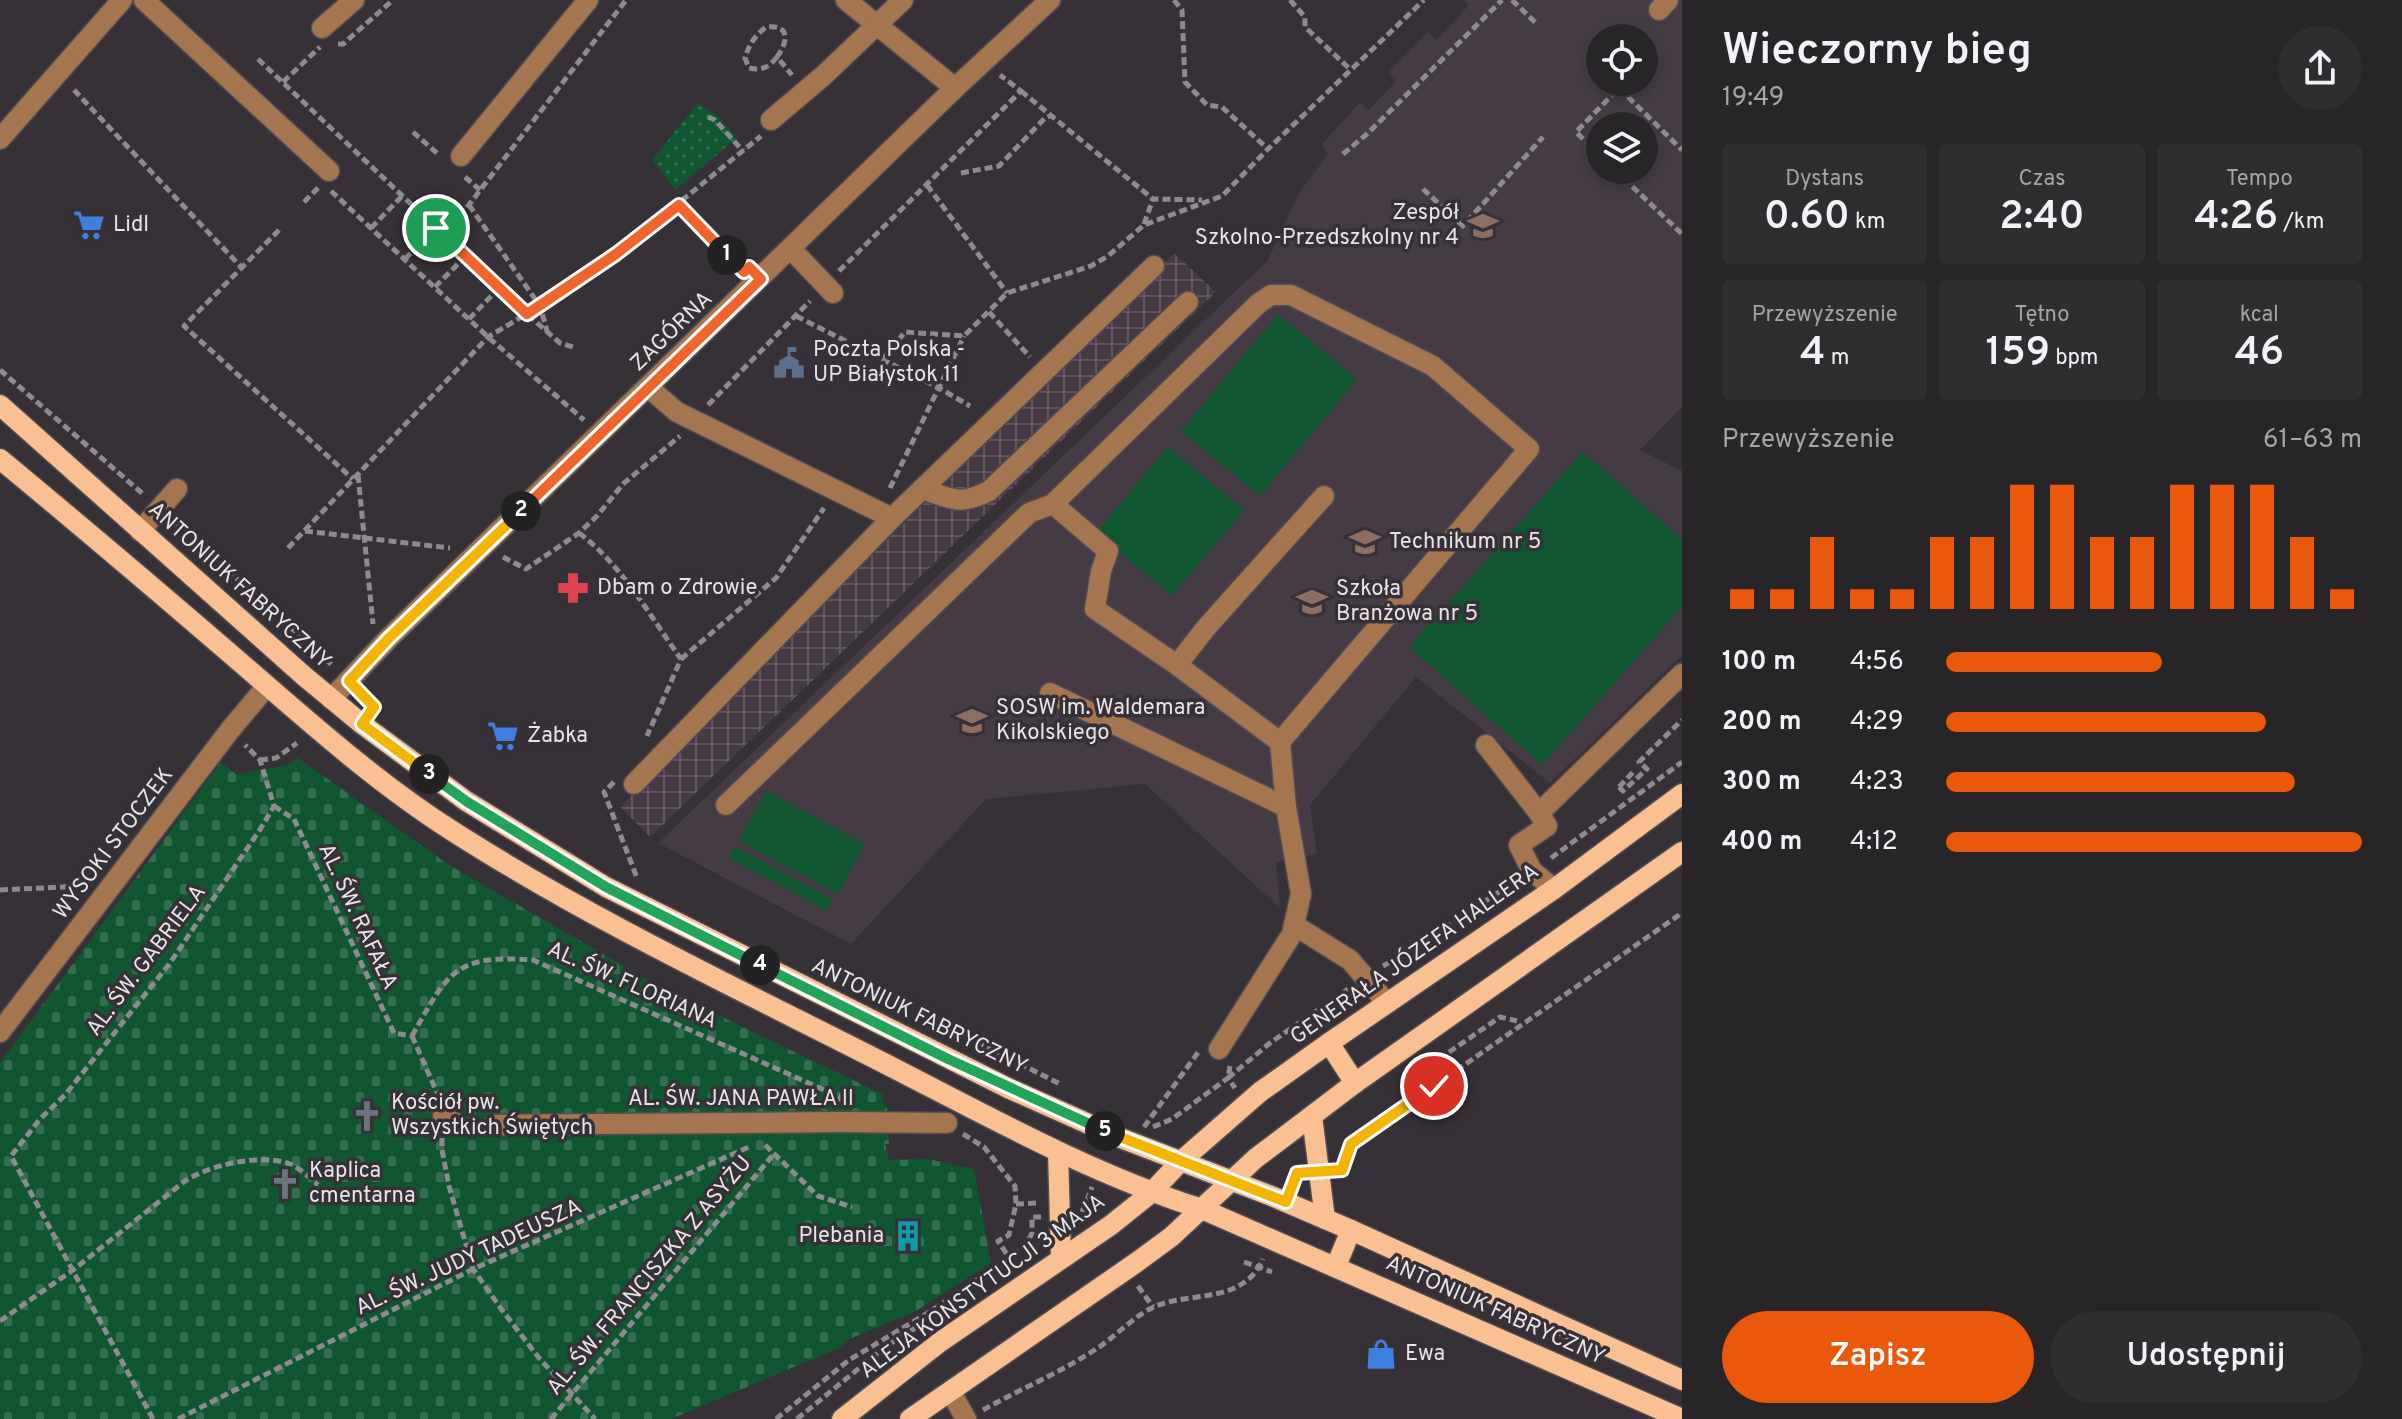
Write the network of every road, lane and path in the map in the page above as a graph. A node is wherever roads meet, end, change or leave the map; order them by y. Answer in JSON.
{"nodes":[{"id":1,"x":122,"y":0,"type":"edge"},
{"id":2,"x":144,"y":0,"type":"edge"},
{"id":3,"x":354,"y":0,"type":"edge"},
{"id":4,"x":588,"y":0,"type":"edge"},
{"id":5,"x":626,"y":0,"type":"edge"},
{"id":6,"x":846,"y":0,"type":"edge"},
{"id":7,"x":903,"y":0,"type":"edge"},
{"id":8,"x":1050,"y":0,"type":"edge"},
{"id":9,"x":1174,"y":0,"type":"edge"},
{"id":10,"x":1290,"y":0,"type":"edge"},
{"id":11,"x":1424,"y":0,"type":"edge"},
{"id":12,"x":1502,"y":0,"type":"edge"},
{"id":13,"x":1512,"y":0,"type":"edge"},
{"id":14,"x":879,"y":25,"type":"junction"},
{"id":15,"x":1538,"y":25,"type":"dead end"},
{"id":16,"x":322,"y":28,"type":"dead end"},
{"id":17,"x":777,"y":57,"type":"junction"},
{"id":18,"x":258,"y":59,"type":"dead end"},
{"id":19,"x":1351,"y":70,"type":"junction"},
{"id":20,"x":955,"y":88,"type":"junction"},
{"id":21,"x":74,"y":90,"type":"dead end"},
{"id":22,"x":805,"y":91,"type":"junction"},
{"id":23,"x":1021,"y":91,"type":"dead end"},
{"id":24,"x":1596,"y":112,"type":"edge"},
{"id":25,"x":1643,"y":112,"type":"edge"},
{"id":26,"x":1051,"y":116,"type":"junction"},
{"id":27,"x":708,"y":117,"type":"dead end"},
{"id":28,"x":1586,"y":122,"type":"edge"},
{"id":29,"x":768,"y":126,"type":"joint"},
{"id":30,"x":1658,"y":126,"type":"edge"},
{"id":31,"x":1543,"y":137,"type":"dead end"},
{"id":32,"x":0,"y":139,"type":"edge"},
{"id":33,"x":1586,"y":142,"type":"edge"},
{"id":34,"x":1268,"y":149,"type":"junction"},
{"id":35,"x":1682,"y":150,"type":"edge"},
{"id":36,"x":743,"y":151,"type":"junction"},
{"id":37,"x":1343,"y":154,"type":"dead end"},
{"id":38,"x":461,"y":156,"type":"dead end"},
{"id":39,"x":961,"y":173,"type":"dead end"},
{"id":40,"x":326,"y":177,"type":"junction"},
{"id":41,"x":1630,"y":184,"type":"edge"},
{"id":42,"x":927,"y":185,"type":"dead end"},
{"id":43,"x":1423,"y":189,"type":"dead end"},
{"id":44,"x":402,"y":196,"type":"junction"},
{"id":45,"x":1153,"y":199,"type":"junction"},
{"id":46,"x":1207,"y":200,"type":"junction"},
{"id":47,"x":304,"y":202,"type":"dead end"},
{"id":48,"x":469,"y":205,"type":"junction"},
{"id":49,"x":679,"y":205,"type":"junction"},
{"id":50,"x":1144,"y":225,"type":"junction"},
{"id":51,"x":371,"y":228,"type":"junction"},
{"id":52,"x":436,"y":228,"type":"junction"},
{"id":53,"x":279,"y":230,"type":"dead end"},
{"id":54,"x":1682,"y":234,"type":"edge"},
{"id":55,"x":445,"y":236,"type":"junction"},
{"id":56,"x":791,"y":249,"type":"junction"},
{"id":57,"x":466,"y":256,"type":"junction"},
{"id":58,"x":405,"y":259,"type":"junction"},
{"id":59,"x":1154,"y":266,"type":"dead end"},
{"id":60,"x":242,"y":268,"type":"junction"},
{"id":61,"x":761,"y":279,"type":"junction"},
{"id":62,"x":435,"y":287,"type":"junction"},
{"id":63,"x":499,"y":288,"type":"junction"},
{"id":64,"x":833,"y":293,"type":"dead end"},
{"id":65,"x":1007,"y":293,"type":"junction"},
{"id":66,"x":1188,"y":302,"type":"dead end"},
{"id":67,"x":540,"y":306,"type":"junction"},
{"id":68,"x":989,"y":312,"type":"junction"},
{"id":69,"x":527,"y":314,"type":"junction"},
{"id":70,"x":796,"y":316,"type":"dead end"},
{"id":71,"x":469,"y":319,"type":"junction"},
{"id":72,"x":548,"y":332,"type":"junction"},
{"id":73,"x":964,"y":336,"type":"junction"},
{"id":74,"x":488,"y":337,"type":"junction"},
{"id":75,"x":573,"y":347,"type":"dead end"},
{"id":76,"x":1023,"y":350,"type":"dead end"},
{"id":77,"x":883,"y":359,"type":"junction"},
{"id":78,"x":0,"y":370,"type":"edge"},
{"id":79,"x":649,"y":388,"type":"junction"},
{"id":80,"x":939,"y":388,"type":"junction"},
{"id":81,"x":0,"y":405,"type":"edge"},
{"id":82,"x":970,"y":406,"type":"dead end"},
{"id":83,"x":588,"y":423,"type":"dead end"},
{"id":84,"x":0,"y":459,"type":"edge"},
{"id":85,"x":358,"y":474,"type":"junction"},
{"id":86,"x":353,"y":479,"type":"junction"},
{"id":87,"x":177,"y":489,"type":"dead end"},
{"id":88,"x":889,"y":489,"type":"dead end"},
{"id":89,"x":922,"y":489,"type":"junction"},
{"id":90,"x":1324,"y":496,"type":"dead end"},
{"id":91,"x":814,"y":504,"type":"dead end"},
{"id":92,"x":1053,"y":504,"type":"junction"},
{"id":93,"x":160,"y":509,"type":"junction"},
{"id":94,"x":892,"y":518,"type":"junction"},
{"id":95,"x":140,"y":531,"type":"junction"},
{"id":96,"x":304,"y":531,"type":"junction"},
{"id":97,"x":365,"y":538,"type":"junction"},
{"id":98,"x":486,"y":545,"type":"junction"},
{"id":99,"x":288,"y":548,"type":"dead end"},
{"id":100,"x":453,"y":548,"type":"dead end"},
{"id":101,"x":373,"y":624,"type":"dead end"},
{"id":102,"x":681,"y":659,"type":"junction"},
{"id":103,"x":1177,"y":665,"type":"junction"},
{"id":104,"x":1682,"y":674,"type":"edge"},
{"id":105,"x":349,"y":681,"type":"junction"},
{"id":106,"x":267,"y":686,"type":"junction"},
{"id":107,"x":1050,"y":693,"type":"dead end"},
{"id":108,"x":331,"y":699,"type":"junction"},
{"id":109,"x":1682,"y":720,"type":"edge"},
{"id":110,"x":1280,"y":742,"type":"junction"},
{"id":111,"x":297,"y":743,"type":"dead end"},
{"id":112,"x":1486,"y":745,"type":"dead end"},
{"id":113,"x":1682,"y":762,"type":"edge"},
{"id":114,"x":653,"y":765,"type":"junction"},
{"id":115,"x":1635,"y":770,"type":"dead end"},
{"id":116,"x":628,"y":779,"type":"joint"},
{"id":117,"x":1682,"y":794,"type":"edge"},
{"id":118,"x":726,"y":805,"type":"dead end"},
{"id":119,"x":274,"y":806,"type":"junction"},
{"id":120,"x":1286,"y":807,"type":"junction"},
{"id":121,"x":1539,"y":813,"type":"junction"},
{"id":122,"x":1682,"y":852,"type":"edge"},
{"id":123,"x":1532,"y":871,"type":"junction"},
{"id":124,"x":112,"y":885,"type":"junction"},
{"id":125,"x":640,"y":886,"type":"dead end"},
{"id":126,"x":1554,"y":889,"type":"junction"},
{"id":127,"x":0,"y":890,"type":"edge"},
{"id":128,"x":1682,"y":913,"type":"edge"},
{"id":129,"x":1294,"y":925,"type":"junction"},
{"id":130,"x":1366,"y":976,"type":"junction"},
{"id":131,"x":1387,"y":1003,"type":"junction"},
{"id":132,"x":1517,"y":1021,"type":"dead end"},
{"id":133,"x":0,"y":1032,"type":"edge"},
{"id":134,"x":412,"y":1036,"type":"junction"},
{"id":135,"x":1329,"y":1043,"type":"junction"},
{"id":136,"x":1219,"y":1052,"type":"junction"},
{"id":137,"x":1355,"y":1083,"type":"junction"},
{"id":138,"x":1008,"y":1088,"type":"junction"},
{"id":139,"x":1423,"y":1089,"type":"dead end"},
{"id":140,"x":1312,"y":1116,"type":"junction"},
{"id":141,"x":992,"y":1119,"type":"junction"},
{"id":142,"x":840,"y":1122,"type":"junction"},
{"id":143,"x":947,"y":1123,"type":"dead end"},
{"id":144,"x":493,"y":1125,"type":"dead end"},
{"id":145,"x":1143,"y":1128,"type":"dead end"},
{"id":146,"x":1058,"y":1152,"type":"junction"},
{"id":147,"x":773,"y":1155,"type":"junction"},
{"id":148,"x":1180,"y":1162,"type":"junction"},
{"id":149,"x":1319,"y":1172,"type":"junction"},
{"id":150,"x":1233,"y":1181,"type":"junction"},
{"id":151,"x":318,"y":1185,"type":"dead end"},
{"id":152,"x":1151,"y":1193,"type":"junction"},
{"id":153,"x":1038,"y":1203,"type":"dead end"},
{"id":154,"x":852,"y":1207,"type":"dead end"},
{"id":155,"x":1202,"y":1209,"type":"junction"},
{"id":156,"x":1032,"y":1217,"type":"dead end"},
{"id":157,"x":1325,"y":1219,"type":"junction"},
{"id":158,"x":1351,"y":1230,"type":"junction"},
{"id":159,"x":1272,"y":1239,"type":"junction"},
{"id":160,"x":1061,"y":1258,"type":"junction"},
{"id":161,"x":1009,"y":1259,"type":"junction"},
{"id":162,"x":1244,"y":1262,"type":"dead end"},
{"id":163,"x":1336,"y":1266,"type":"junction"},
{"id":164,"x":1260,"y":1267,"type":"junction"},
{"id":165,"x":473,"y":1269,"type":"junction"},
{"id":166,"x":73,"y":1270,"type":"junction"},
{"id":167,"x":1272,"y":1272,"type":"dead end"},
{"id":168,"x":0,"y":1321,"type":"edge"},
{"id":169,"x":1682,"y":1380,"type":"edge"},
{"id":170,"x":951,"y":1392,"type":"junction"},
{"id":171,"x":571,"y":1395,"type":"junction"},
{"id":172,"x":972,"y":1416,"type":"edge"},
{"id":173,"x":153,"y":1419,"type":"edge"},
{"id":174,"x":178,"y":1419,"type":"edge"},
{"id":175,"x":551,"y":1419,"type":"edge"},
{"id":176,"x":595,"y":1419,"type":"edge"},
{"id":177,"x":776,"y":1419,"type":"edge"},
{"id":178,"x":842,"y":1419,"type":"edge"},
{"id":179,"x":910,"y":1419,"type":"edge"},
{"id":180,"x":1682,"y":1419,"type":"edge"}],
"edges":[{"from":1,"to":32,"type":"street"},
{"from":2,"to":40,"type":"street"},
{"from":3,"to":16,"type":"street"},
{"from":4,"to":38,"type":"street"},
{"from":5,"to":48,"type":"path"},
{"from":6,"to":14,"type":"street"},
{"from":7,"to":14,"type":"street"},
{"from":8,"to":20,"type":"street","name":"ZAGÓRNA"},
{"from":9,"to":34,"type":"path"},
{"from":10,"to":19,"type":"path"},
{"from":11,"to":19,"type":"path"},
{"from":12,"to":37,"type":"path"},
{"from":13,"to":15,"type":"path"},
{"from":14,"to":20,"type":"street"},
{"from":14,"to":22,"type":"street"},
{"from":17,"to":17,"type":"path"},
{"from":17,"to":22,"type":"path"},
{"from":18,"to":44,"type":"path"},
{"from":19,"to":34,"type":"path"},
{"from":20,"to":56,"type":"street","name":"ZAGÓRNA"},
{"from":21,"to":60,"type":"path"},
{"from":22,"to":29,"type":"street"},
{"from":23,"to":26,"type":"path"},
{"from":24,"to":25,"type":"path"},
{"from":26,"to":39,"type":"path"},
{"from":26,"to":45,"type":"path"},
{"from":27,"to":36,"type":"path"},
{"from":28,"to":33,"type":"path"},
{"from":29,"to":36,"type":"path"},
{"from":30,"to":35,"type":"path"},
{"from":31,"to":43,"type":"path"},
{"from":34,"to":46,"type":"path"},
{"from":36,"to":49,"type":"path"},
{"from":40,"to":47,"type":"path"},
{"from":40,"to":51,"type":"path"},
{"from":41,"to":54,"type":"path"},
{"from":42,"to":65,"type":"path"},
{"from":44,"to":51,"type":"path"},
{"from":44,"to":52,"type":"path"},
{"from":45,"to":46,"type":"path"},
{"from":45,"to":50,"type":"path"},
{"from":46,"to":50,"type":"path"},
{"from":48,"to":55,"type":"path"},
{"from":48,"to":67,"type":"path"},
{"from":49,"to":61,"type":"path"},
{"from":49,"to":67,"type":"path"},
{"from":50,"to":65,"type":"path"},
{"from":51,"to":58,"type":"path"},
{"from":52,"to":55,"type":"path"},
{"from":52,"to":58,"type":"path"},
{"from":53,"to":60,"type":"path"},
{"from":55,"to":57,"type":"path"},
{"from":56,"to":61,"type":"street","name":"ZAGÓRNA"},
{"from":56,"to":64,"type":"street"},
{"from":57,"to":62,"type":"path"},
{"from":57,"to":63,"type":"path"},
{"from":58,"to":62,"type":"path"},
{"from":59,"to":89,"type":"street"},
{"from":60,"to":86,"type":"path"},
{"from":61,"to":79,"type":"street","name":"ZAGÓRNA"},
{"from":62,"to":71,"type":"path"},
{"from":63,"to":69,"type":"path"},
{"from":63,"to":71,"type":"path"},
{"from":65,"to":68,"type":"path"},
{"from":66,"to":89,"type":"street"},
{"from":67,"to":69,"type":"path"},
{"from":67,"to":72,"type":"path"},
{"from":68,"to":73,"type":"path"},
{"from":68,"to":76,"type":"path"},
{"from":69,"to":72,"type":"path"},
{"from":69,"to":74,"type":"path"},
{"from":70,"to":77,"type":"path"},
{"from":71,"to":74,"type":"path"},
{"from":72,"to":75,"type":"path"},
{"from":73,"to":77,"type":"path"},
{"from":73,"to":80,"type":"path"},
{"from":74,"to":83,"type":"path"},
{"from":74,"to":85,"type":"path"},
{"from":77,"to":80,"type":"path"},
{"from":78,"to":93,"type":"path"},
{"from":79,"to":94,"type":"street"},
{"from":79,"to":98,"type":"street","name":"ZAGÓRNA"},
{"from":80,"to":82,"type":"path"},
{"from":80,"to":88,"type":"path"},
{"from":81,"to":95,"type":"main road","name":"ANTONIUK FABRYCZNY"},
{"from":84,"to":106,"type":"main road"},
{"from":85,"to":86,"type":"path"},
{"from":85,"to":97,"type":"path"},
{"from":86,"to":96,"type":"path"},
{"from":87,"to":93,"type":"street"},
{"from":89,"to":94,"type":"street"},
{"from":90,"to":103,"type":"street"},
{"from":91,"to":102,"type":"path"},
{"from":92,"to":103,"type":"street"},
{"from":92,"to":110,"type":"street"},
{"from":92,"to":118,"type":"street"},
{"from":93,"to":95,"type":"street"},
{"from":93,"to":105,"type":"path"},
{"from":94,"to":114,"type":"street"},
{"from":95,"to":108,"type":"main road","name":"ANTONIUK FABRYCZNY"},
{"from":96,"to":97,"type":"path"},
{"from":96,"to":99,"type":"path"},
{"from":97,"to":100,"type":"path"},
{"from":97,"to":101,"type":"path"},
{"from":98,"to":102,"type":"path"},
{"from":98,"to":105,"type":"street","name":"ZAGÓRNA"},
{"from":102,"to":114,"type":"path"},
{"from":103,"to":110,"type":"street"},
{"from":104,"to":121,"type":"street"},
{"from":105,"to":108,"type":"street","name":"ZAGÓRNA"},
{"from":106,"to":124,"type":"street","name":"WYSOKI STOCZEK"},
{"from":106,"to":141,"type":"main road"},
{"from":107,"to":120,"type":"street"},
{"from":108,"to":138,"type":"main road","name":"ANTONIUK FABRYCZNY"},
{"from":109,"to":115,"type":"path"},
{"from":110,"to":120,"type":"street"},
{"from":111,"to":119,"type":"path"},
{"from":112,"to":121,"type":"street"},
{"from":113,"to":123,"type":"path"},
{"from":114,"to":116,"type":"street"},
{"from":116,"to":125,"type":"path"},
{"from":117,"to":126,"type":"main road","name":"GENERAŁA JÓZEFA HALLERA"},
{"from":119,"to":134,"type":"path","name":"AL. ŚW. RAFAŁA"},
{"from":119,"to":166,"type":"path","name":"AL. ŚW. GABRIELA"},
{"from":120,"to":129,"type":"street"},
{"from":121,"to":123,"type":"street"},
{"from":122,"to":137,"type":"main road"},
{"from":123,"to":126,"type":"street"},
{"from":123,"to":130,"type":"path"},
{"from":124,"to":127,"type":"path"},
{"from":124,"to":133,"type":"street","name":"WYSOKI STOCZEK"},
{"from":126,"to":131,"type":"main road","name":"GENERAŁA JÓZEFA HALLERA"},
{"from":128,"to":149,"type":"path"},
{"from":129,"to":130,"type":"street"},
{"from":129,"to":136,"type":"street"},
{"from":130,"to":131,"type":"street"},
{"from":130,"to":136,"type":"path"},
{"from":131,"to":135,"type":"main road","name":"GENERAŁA JÓZEFA HALLERA"},
{"from":132,"to":139,"type":"path"},
{"from":134,"to":142,"type":"path","name":"AL. ŚW. FLORIANA"},
{"from":134,"to":165,"type":"path"},
{"from":135,"to":137,"type":"main road"},
{"from":135,"to":148,"type":"main road","name":"GENERAŁA JÓZEFA HALLERA"},
{"from":136,"to":145,"type":"path"},
{"from":137,"to":140,"type":"main road"},
{"from":138,"to":141,"type":"main road"},
{"from":138,"to":148,"type":"main road","name":"ANTONIUK FABRYCZNY"},
{"from":140,"to":149,"type":"main road"},
{"from":140,"to":150,"type":"main road"},
{"from":141,"to":146,"type":"main road"},
{"from":142,"to":143,"type":"street","name":"AL. ŚW. JANA PAWŁA II"},
{"from":142,"to":144,"type":"street","name":"AL. ŚW. JANA PAWŁA II"},
{"from":146,"to":152,"type":"main road"},
{"from":146,"to":160,"type":"main road"},
{"from":147,"to":154,"type":"path"},
{"from":147,"to":165,"type":"path","name":"AL. ŚW. JUDY TADEUSZA"},
{"from":147,"to":171,"type":"path","name":"AL. ŚW. FRANCISZKA Z ASYŻU"},
{"from":148,"to":150,"type":"main road","name":"ANTONIUK FABRYCZNY"},
{"from":148,"to":152,"type":"main road","name":"GENERAŁA JÓZEFA HALLERA"},
{"from":149,"to":157,"type":"main road"},
{"from":150,"to":155,"type":"main road"},
{"from":150,"to":157,"type":"main road","name":"ANTONIUK FABRYCZNY"},
{"from":151,"to":166,"type":"path"},
{"from":152,"to":155,"type":"main road","name":"ANTONIUK FABRYCZNY"},
{"from":152,"to":160,"type":"main road","name":"ALEJA KONSTYTUCJI 3 MAJA"},
{"from":153,"to":161,"type":"path"},
{"from":155,"to":159,"type":"main road","name":"ANTONIUK FABRYCZNY"},
{"from":155,"to":170,"type":"main road"},
{"from":156,"to":161,"type":"path"},
{"from":157,"to":158,"type":"main road","name":"ANTONIUK FABRYCZNY"},
{"from":158,"to":163,"type":"main road"},
{"from":158,"to":169,"type":"main road","name":"ANTONIUK FABRYCZNY"},
{"from":159,"to":163,"type":"main road","name":"ANTONIUK FABRYCZNY"},
{"from":159,"to":164,"type":"path"},
{"from":160,"to":178,"type":"main road","name":"ALEJA KONSTYTUCJI 3 MAJA"},
{"from":161,"to":177,"type":"path"},
{"from":162,"to":164,"type":"path"},
{"from":163,"to":180,"type":"main road","name":"ANTONIUK FABRYCZNY"},
{"from":164,"to":167,"type":"path"},
{"from":164,"to":172,"type":"path"},
{"from":165,"to":171,"type":"path"},
{"from":165,"to":174,"type":"path","name":"AL. ŚW. JUDY TADEUSZA"},
{"from":166,"to":168,"type":"path"},
{"from":166,"to":173,"type":"path"},
{"from":170,"to":172,"type":"street"},
{"from":170,"to":179,"type":"main road"},
{"from":171,"to":175,"type":"path","name":"AL. ŚW. FRANCISZKA Z ASYŻU"},
{"from":171,"to":176,"type":"path"}]}
